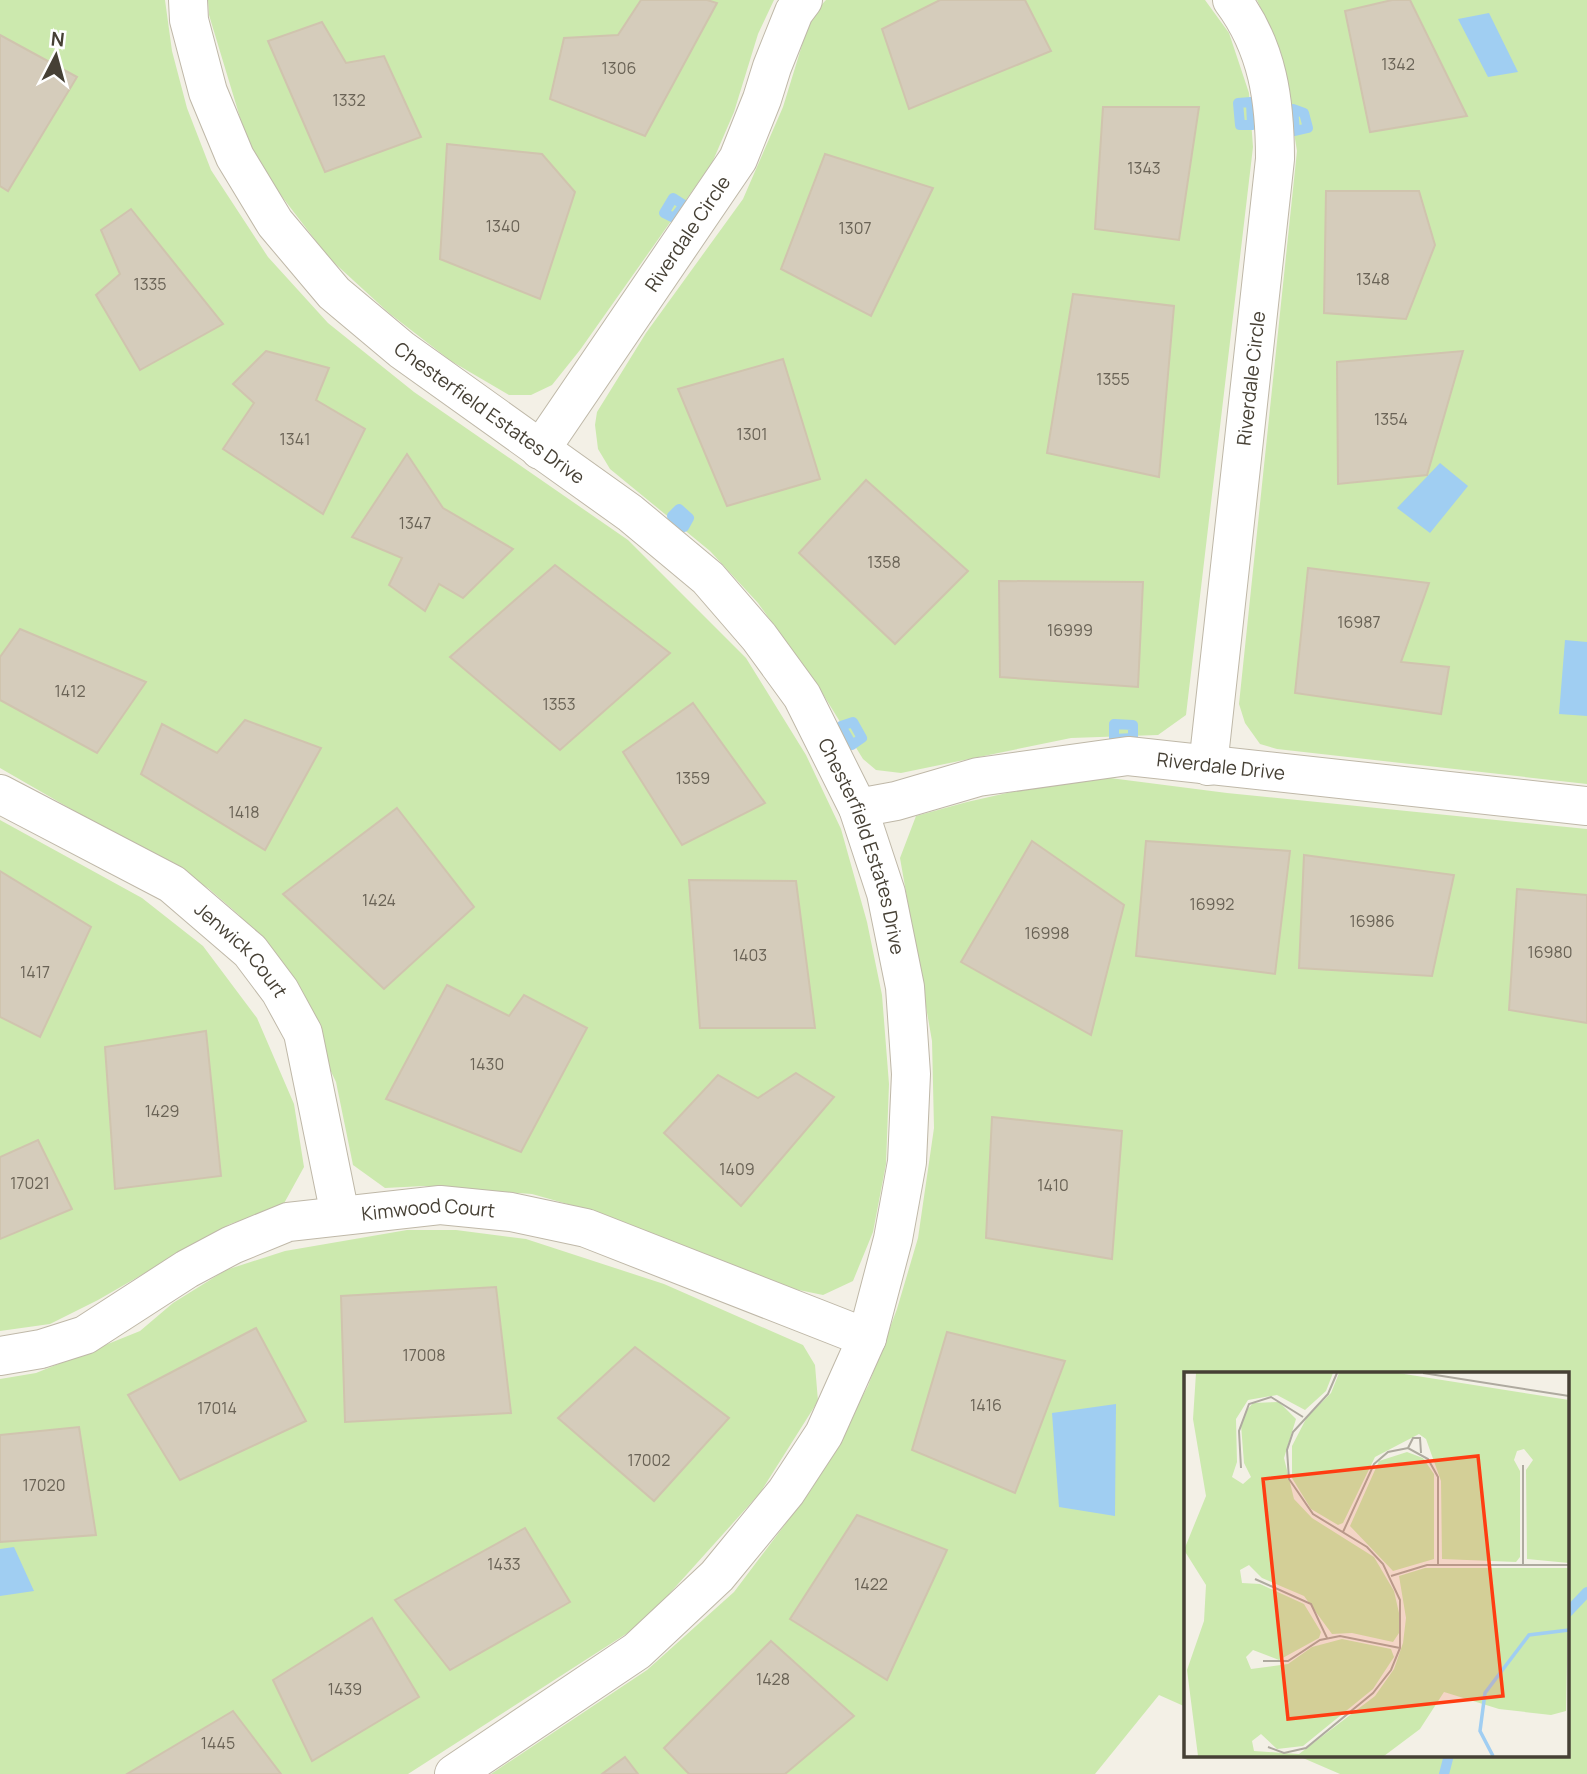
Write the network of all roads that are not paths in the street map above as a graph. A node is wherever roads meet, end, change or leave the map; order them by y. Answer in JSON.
{"nodes":[{"id":1,"x":188,"y":0,"type":"edge"},
{"id":2,"x":803,"y":0,"type":"edge"},
{"id":3,"x":1232,"y":0,"type":"edge"},
{"id":4,"x":540,"y":450,"type":"junction"},
{"id":5,"x":1208,"y":765,"type":"junction"},
{"id":6,"x":0,"y":794,"type":"edge"},
{"id":7,"x":1587,"y":806,"type":"edge"},
{"id":8,"x":858,"y":808,"type":"junction"},
{"id":9,"x":340,"y":1215,"type":"junction"},
{"id":10,"x":867,"y":1338,"type":"junction"},
{"id":11,"x":0,"y":1356,"type":"edge"},
{"id":12,"x":454,"y":1774,"type":"edge"}],
"edges":[{"from":1,"to":4,"type":"street","name":"Chesterfield Estates Drive"},
{"from":2,"to":4,"type":"street","name":"Riverdale Circle"},
{"from":3,"to":5,"type":"street","name":"Riverdale Circle"},
{"from":4,"to":8,"type":"street","name":"Chesterfield Estates Drive"},
{"from":5,"to":7,"type":"street","name":"Riverdale Drive"},
{"from":5,"to":8,"type":"street","name":"Riverdale Drive"},
{"from":6,"to":9,"type":"street","name":"Jenwick Court"},
{"from":8,"to":10,"type":"street","name":"Chesterfield Estates Drive"},
{"from":9,"to":10,"type":"street","name":"Kimwood Court"},
{"from":9,"to":11,"type":"street","name":"Kimwood Court"},
{"from":10,"to":12,"type":"street","name":"Chesterfield Estates Drive"}]}
